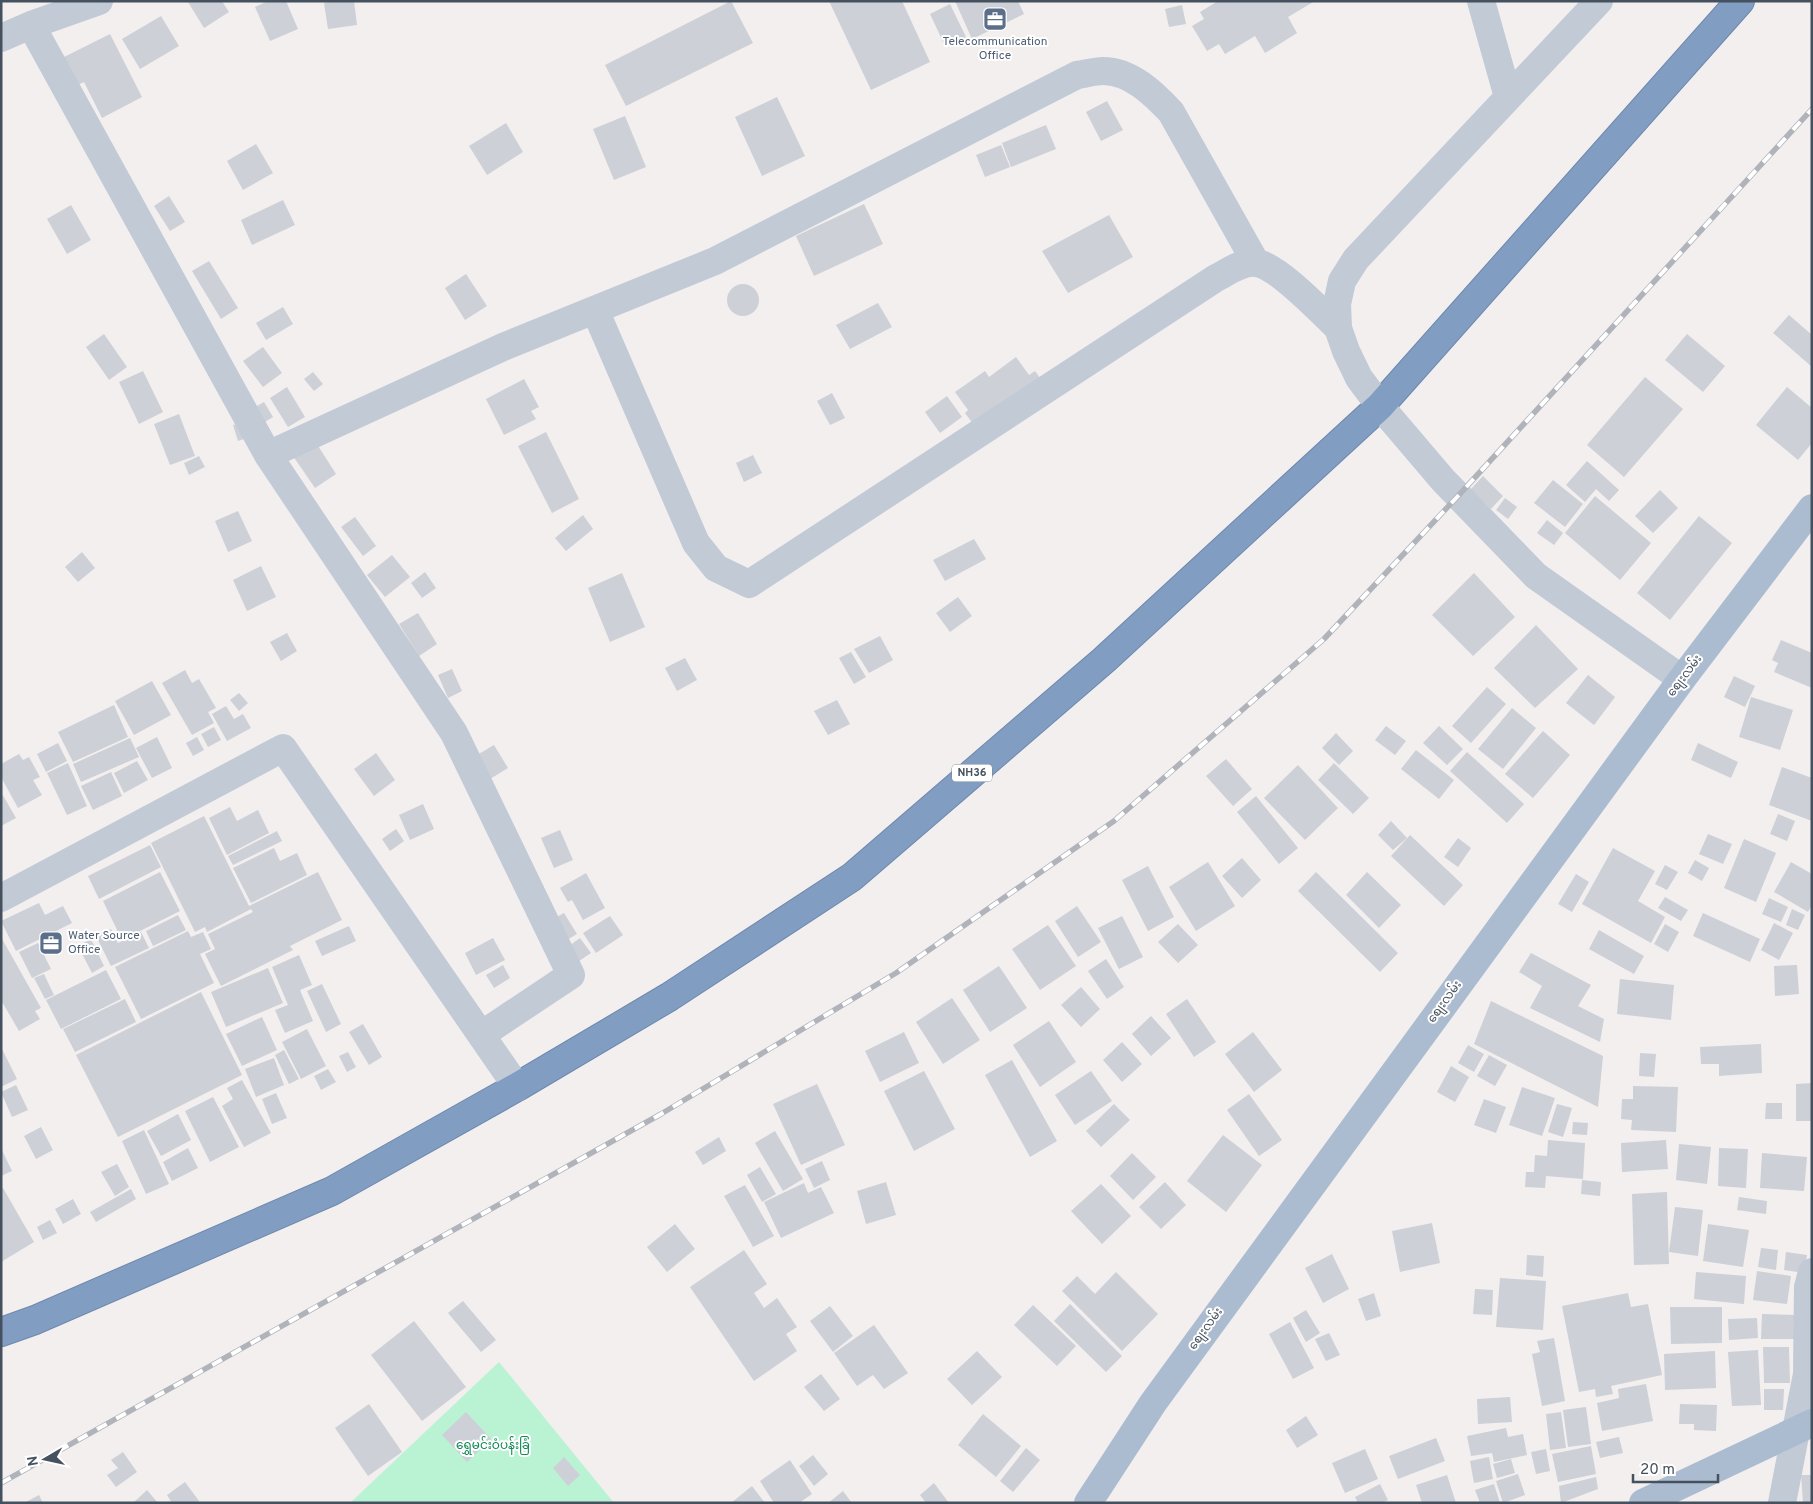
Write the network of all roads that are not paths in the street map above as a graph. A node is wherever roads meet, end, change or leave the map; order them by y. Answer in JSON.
{"nodes":[{"id":1,"x":100,"y":1,"type":"edge"},
{"id":2,"x":1481,"y":1,"type":"edge"},
{"id":3,"x":1599,"y":1,"type":"edge"},
{"id":4,"x":1740,"y":1,"type":"edge"},
{"id":5,"x":31,"y":25,"type":"junction"},
{"id":6,"x":1,"y":38,"type":"edge"},
{"id":7,"x":1508,"y":97,"type":"junction"},
{"id":8,"x":1256,"y":263,"type":"junction"},
{"id":9,"x":595,"y":310,"type":"junction"},
{"id":10,"x":1338,"y":328,"type":"junction"},
{"id":11,"x":1380,"y":406,"type":"junction"},
{"id":12,"x":268,"y":455,"type":"junction"},
{"id":13,"x":1812,"y":508,"type":"edge"},
{"id":14,"x":1682,"y":679,"type":"junction"},
{"id":15,"x":1,"y":898,"type":"edge"},
{"id":16,"x":481,"y":1036,"type":"junction"},
{"id":17,"x":517,"y":1087,"type":"junction"},
{"id":18,"x":1812,"y":1272,"type":"edge"},
{"id":19,"x":1,"y":1332,"type":"edge"},
{"id":20,"x":1803,"y":1427,"type":"edge"},
{"id":21,"x":1088,"y":1503,"type":"edge"},
{"id":22,"x":1643,"y":1503,"type":"edge"},
{"id":23,"x":1782,"y":1503,"type":"edge"}],
"edges":[{"from":1,"to":5,"type":"street"},
{"from":2,"to":7,"type":"street"},
{"from":3,"to":7,"type":"street"},
{"from":4,"to":11,"type":"highway","number":"NH36"},
{"from":5,"to":6,"type":"street"},
{"from":5,"to":12,"type":"street"},
{"from":7,"to":10,"type":"street"},
{"from":8,"to":9,"type":"street"},
{"from":8,"to":9,"type":"street"},
{"from":8,"to":10,"type":"street"},
{"from":9,"to":12,"type":"street"},
{"from":10,"to":11,"type":"street"},
{"from":11,"to":14,"type":"street"},
{"from":11,"to":17,"type":"highway","number":"NH36"},
{"from":12,"to":16,"type":"street"},
{"from":13,"to":14,"type":"main road","name":"စျေးလမ်း"},
{"from":14,"to":21,"type":"main road","name":"စျေးလမ်း"},
{"from":15,"to":16,"type":"street"},
{"from":16,"to":17,"type":"street"},
{"from":17,"to":19,"type":"highway","number":"NH36"},
{"from":18,"to":20,"type":"street"},
{"from":20,"to":22,"type":"main road"},
{"from":20,"to":23,"type":"street"}]}
